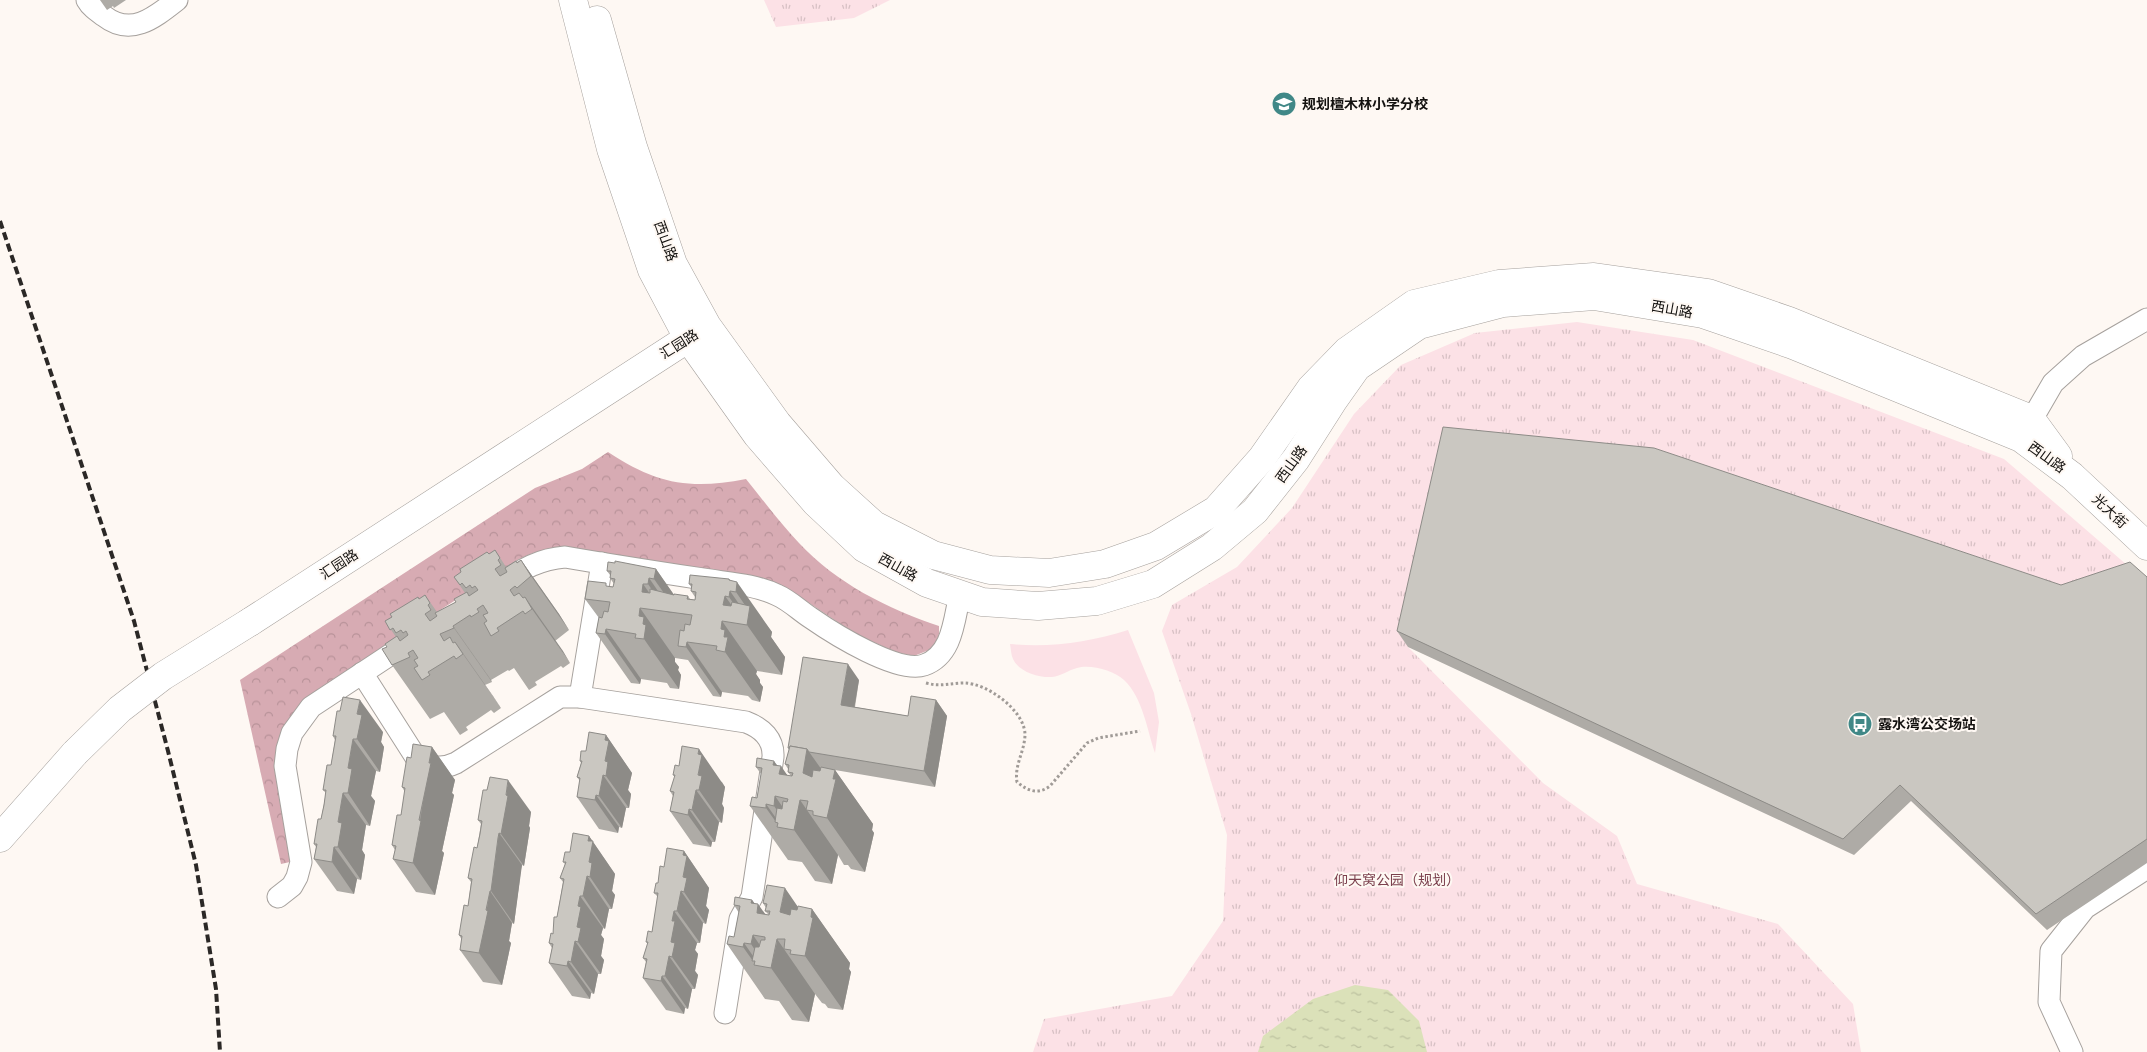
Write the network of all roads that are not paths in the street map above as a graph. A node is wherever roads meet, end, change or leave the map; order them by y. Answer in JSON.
{"nodes":[{"id":1,"x":86,"y":0,"type":"edge"},
{"id":2,"x":177,"y":0,"type":"edge"},
{"id":3,"x":573,"y":0,"type":"edge"},
{"id":4,"x":591,"y":0,"type":"edge"},
{"id":5,"x":2147,"y":319,"type":"edge"},
{"id":6,"x":697,"y":332,"type":"junction"},
{"id":7,"x":2026,"y":428,"type":"junction"},
{"id":8,"x":2072,"y":476,"type":"joint"},
{"id":9,"x":2147,"y":546,"type":"edge"},
{"id":10,"x":602,"y":563,"type":"junction"},
{"id":11,"x":486,"y":593,"type":"edge"},
{"id":12,"x":960,"y":594,"type":"junction"},
{"id":13,"x":430,"y":629,"type":"edge"},
{"id":14,"x":362,"y":673,"type":"junction"},
{"id":15,"x":580,"y":697,"type":"junction"},
{"id":16,"x":0,"y":838,"type":"edge"},
{"id":17,"x":2147,"y":868,"type":"edge"},
{"id":18,"x":278,"y":897,"type":"dead end"},
{"id":19,"x":725,"y":1013,"type":"dead end"},
{"id":20,"x":2072,"y":1052,"type":"edge"}],
"edges":[{"from":1,"to":2,"type":"street"},
{"from":3,"to":6,"type":"main road","name":"西山路"},
{"from":4,"to":6,"type":"main road","name":"西山路"},
{"from":5,"to":7,"type":"street"},
{"from":6,"to":7,"type":"main road","name":"西山路"},
{"from":6,"to":12,"type":"main road","name":"西山路"},
{"from":6,"to":16,"type":"main road","name":"汇园路","bridge":true},
{"from":7,"to":8,"type":"main road","name":"西山路"},
{"from":7,"to":12,"type":"main road","name":"西山路"},
{"from":8,"to":9,"type":"main road","name":"光大街"},
{"from":10,"to":11,"type":"street"},
{"from":10,"to":12,"type":"street"},
{"from":10,"to":15,"type":"street"},
{"from":13,"to":14,"type":"street"},
{"from":14,"to":15,"type":"street"},
{"from":14,"to":18,"type":"street"},
{"from":15,"to":19,"type":"street"},
{"from":17,"to":20,"type":"street"}]}
